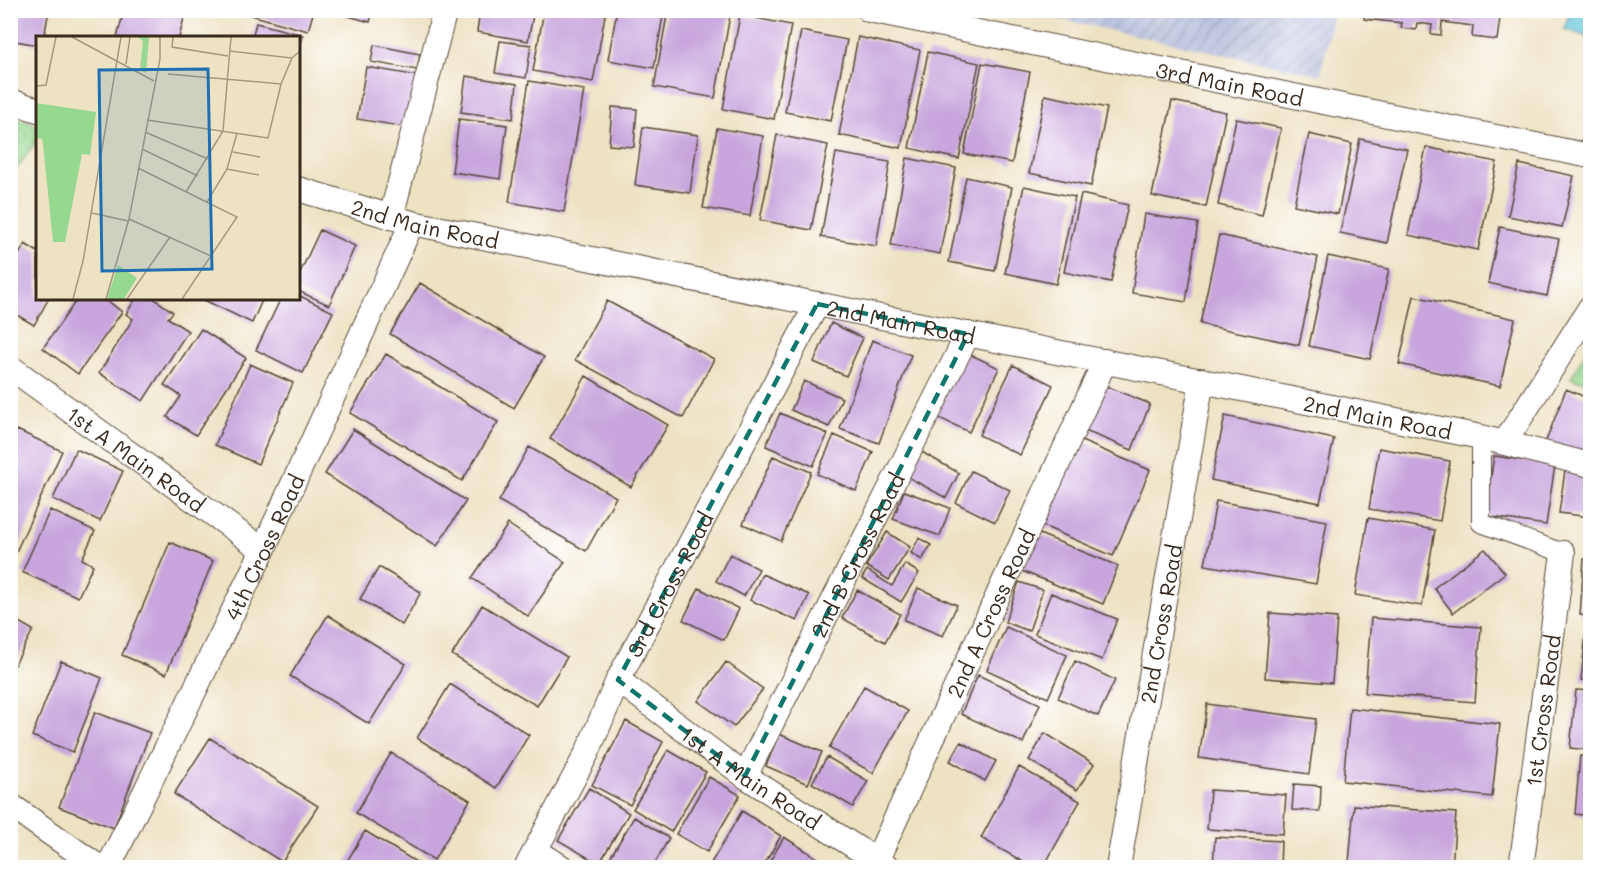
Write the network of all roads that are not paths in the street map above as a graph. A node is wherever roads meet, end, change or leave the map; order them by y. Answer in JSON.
{"nodes":[{"id":1,"x":445,"y":10,"type":"edge"},
{"id":2,"x":869,"y":10,"type":"edge"},
{"id":3,"x":10,"y":101,"type":"edge"},
{"id":4,"x":36,"y":109,"type":"edge"},
{"id":5,"x":1590,"y":156,"type":"edge"},
{"id":6,"x":300,"y":190,"type":"edge"},
{"id":7,"x":402,"y":220,"type":"junction"},
{"id":8,"x":817,"y":304,"type":"junction"},
{"id":9,"x":1590,"y":308,"type":"edge"},
{"id":10,"x":968,"y":334,"type":"junction"},
{"id":11,"x":1105,"y":361,"type":"junction"},
{"id":12,"x":10,"y":367,"type":"edge"},
{"id":13,"x":1202,"y":380,"type":"junction"},
{"id":14,"x":1481,"y":437,"type":"junction"},
{"id":15,"x":1505,"y":442,"type":"junction"},
{"id":16,"x":1590,"y":465,"type":"edge"},
{"id":17,"x":263,"y":550,"type":"junction"},
{"id":18,"x":1563,"y":553,"type":"joint"},
{"id":19,"x":618,"y":680,"type":"junction"},
{"id":20,"x":745,"y":776,"type":"junction"},
{"id":21,"x":10,"y":805,"type":"edge"},
{"id":22,"x":531,"y":859,"type":"edge"},
{"id":23,"x":882,"y":865,"type":"edge"},
{"id":24,"x":100,"y":867,"type":"edge"},
{"id":25,"x":108,"y":867,"type":"edge"},
{"id":26,"x":563,"y":867,"type":"edge"},
{"id":27,"x":1118,"y":867,"type":"edge"},
{"id":28,"x":1521,"y":867,"type":"edge"}],
"edges":[{"from":1,"to":7,"type":"street","name":"4th Cross Road"},
{"from":2,"to":5,"type":"street","name":"3rd Main Road"},
{"from":3,"to":4,"type":"street"},
{"from":6,"to":7,"type":"street","name":"2nd Main Road"},
{"from":7,"to":8,"type":"street","name":"2nd Main Road"},
{"from":7,"to":17,"type":"street","name":"4th Cross Road"},
{"from":8,"to":10,"type":"street","name":"2nd Main Road"},
{"from":8,"to":19,"type":"street","name":"3rd Cross Road"},
{"from":9,"to":15,"type":"street"},
{"from":10,"to":11,"type":"street","name":"2nd Main Road"},
{"from":10,"to":20,"type":"street","name":"2nd B Cross Road"},
{"from":11,"to":13,"type":"street","name":"2nd Main Road"},
{"from":11,"to":23,"type":"street","name":"2nd A Cross Road"},
{"from":12,"to":17,"type":"street","name":"1st A Main Road"},
{"from":13,"to":14,"type":"street","name":"2nd Main Road"},
{"from":13,"to":27,"type":"street","name":"2nd Cross Road"},
{"from":14,"to":15,"type":"street","name":"2nd Main Road"},
{"from":14,"to":18,"type":"street"},
{"from":15,"to":16,"type":"street","name":"2nd Main Road"},
{"from":17,"to":25,"type":"street","name":"4th Cross Road"},
{"from":18,"to":28,"type":"street","name":"1st Cross Road"},
{"from":19,"to":20,"type":"street","name":"1st A Main Road"},
{"from":19,"to":22,"type":"street","name":"3rd Cross Road"},
{"from":20,"to":23,"type":"street","name":"1st A Main Road"},
{"from":21,"to":24,"type":"street"},
{"from":22,"to":26,"type":"street"}]}
